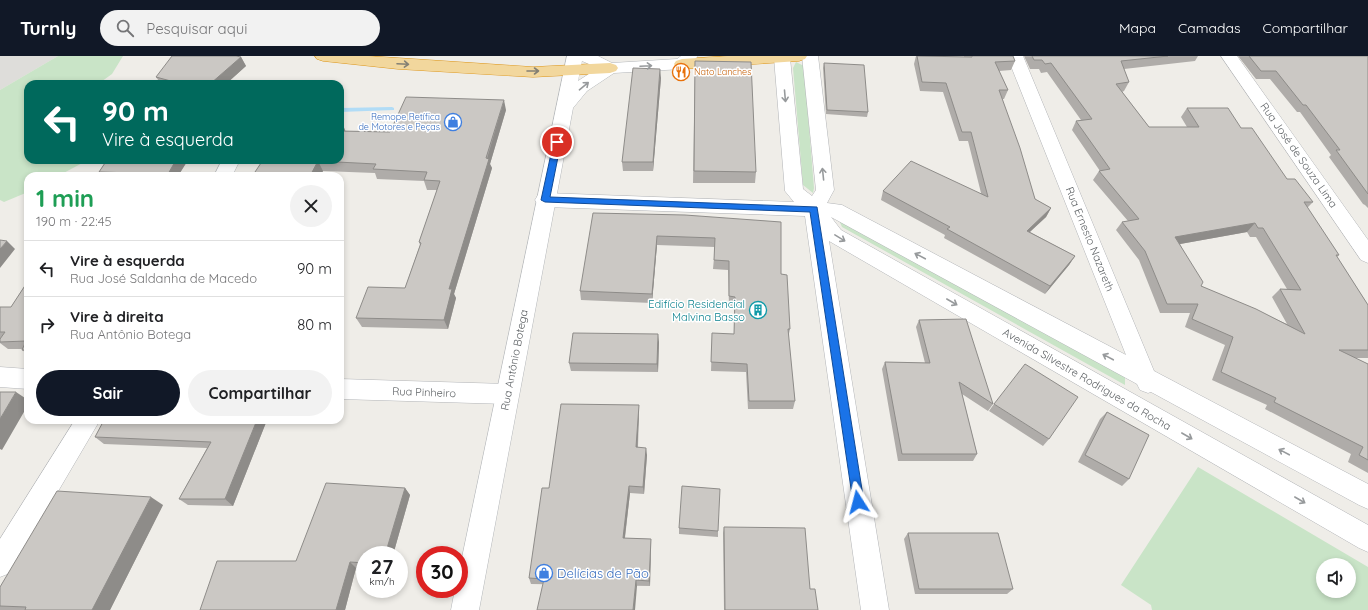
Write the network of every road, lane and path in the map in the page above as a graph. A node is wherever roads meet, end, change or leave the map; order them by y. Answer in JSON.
{"nodes":[{"id":1,"x":323,"y":56,"type":"edge"},
{"id":2,"x":585,"y":56,"type":"edge"},
{"id":3,"x":810,"y":56,"type":"edge"},
{"id":4,"x":1015,"y":56,"type":"edge"},
{"id":5,"x":1229,"y":56,"type":"edge"},
{"id":6,"x":791,"y":57,"type":"edge"},
{"id":7,"x":686,"y":60,"type":"edge"},
{"id":8,"x":573,"y":63,"type":"edge"},
{"id":9,"x":610,"y":68,"type":"junction"},
{"id":10,"x":563,"y":109,"type":"junction"},
{"id":11,"x":545,"y":200,"type":"junction"},
{"id":12,"x":814,"y":209,"type":"junction"},
{"id":13,"x":1368,"y":255,"type":"edge"},
{"id":14,"x":0,"y":377,"type":"edge"},
{"id":15,"x":1146,"y":378,"type":"junction"},
{"id":16,"x":24,"y":379,"type":"edge"},
{"id":17,"x":344,"y":389,"type":"edge"},
{"id":18,"x":507,"y":394,"type":"junction"},
{"id":19,"x":1162,"y":422,"type":"junction"},
{"id":20,"x":86,"y":424,"type":"edge"},
{"id":21,"x":1368,"y":497,"type":"edge"},
{"id":22,"x":1368,"y":538,"type":"edge"},
{"id":23,"x":0,"y":564,"type":"edge"},
{"id":24,"x":465,"y":610,"type":"edge"},
{"id":25,"x":875,"y":610,"type":"edge"}],
"edges":[{"from":1,"to":8,"type":"highway","one_way":true},
{"from":2,"to":9,"type":"street"},
{"from":12,"to":3,"type":"street","one_way":true},
{"from":4,"to":15,"type":"street","name":"Rua Ernesto Nazareth"},
{"from":5,"to":13,"type":"street","name":"Rua José de Souza Lima"},
{"from":6,"to":7,"type":"highway"},
{"from":6,"to":12,"type":"street","name":"Avenida Silvestre Rodrigues da Rocha","one_way":true},
{"from":9,"to":7,"type":"street","one_way":true},
{"from":8,"to":9,"type":"highway"},
{"from":8,"to":10,"type":"street","name":"Rua Antônio Botega"},
{"from":10,"to":9,"type":"street","name":"Rua Antônio Botega","one_way":true},
{"from":10,"to":11,"type":"street","name":"Rua Antônio Botega"},
{"from":11,"to":12,"type":"street"},
{"from":11,"to":18,"type":"street","name":"Rua Antônio Botega"},
{"from":15,"to":12,"type":"street","one_way":true},
{"from":12,"to":19,"type":"street","name":"Avenida Silvestre Rodrigues da Rocha","one_way":true},
{"from":12,"to":25,"type":"street"},
{"from":14,"to":16,"type":"street"},
{"from":15,"to":19,"type":"street","name":"Rua Ernesto Nazareth"},
{"from":21,"to":15,"type":"street","one_way":true},
{"from":17,"to":18,"type":"street","name":"Rua Pinheiro"},
{"from":18,"to":24,"type":"street","name":"Rua Antônio Botega"},
{"from":19,"to":22,"type":"street","name":"Avenida Silvestre Rodrigues da Rocha","one_way":true},
{"from":20,"to":23,"type":"street"}]}
